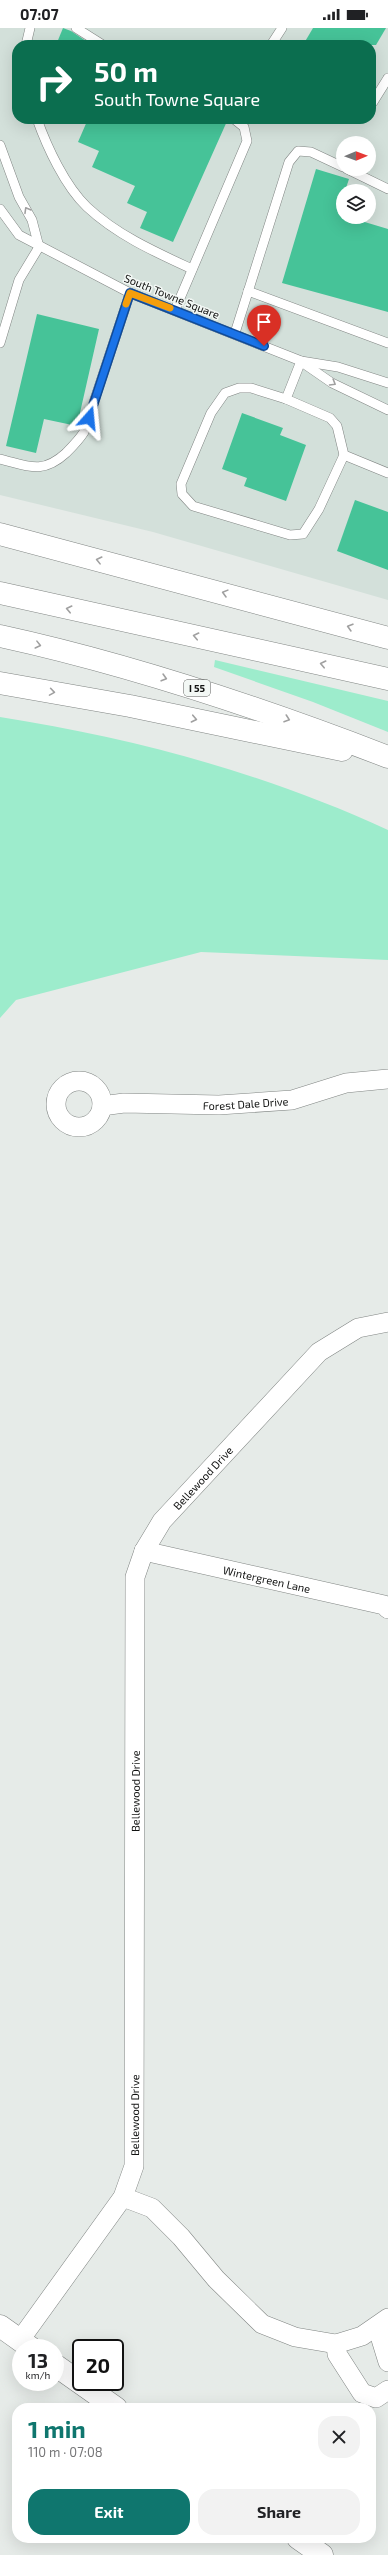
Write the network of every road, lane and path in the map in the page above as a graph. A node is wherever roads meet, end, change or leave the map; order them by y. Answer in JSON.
{"nodes":[{"id":1,"x":30,"y":28,"type":"edge"},
{"id":2,"x":76,"y":28,"type":"edge"},
{"id":3,"x":282,"y":28,"type":"edge"},
{"id":4,"x":27,"y":40,"type":"edge"},
{"id":5,"x":95,"y":40,"type":"edge"},
{"id":6,"x":274,"y":40,"type":"edge"},
{"id":7,"x":388,"y":78,"type":"edge"},
{"id":8,"x":376,"y":97,"type":"edge"},
{"id":9,"x":39,"y":124,"type":"edge"},
{"id":10,"x":240,"y":124,"type":"edge"},
{"id":11,"x":0,"y":145,"type":"edge"},
{"id":12,"x":336,"y":164,"type":"edge"},
{"id":13,"x":361,"y":176,"type":"edge"},
{"id":14,"x":388,"y":190,"type":"edge"},
{"id":15,"x":0,"y":208,"type":"edge"},
{"id":16,"x":39,"y":247,"type":"junction"},
{"id":17,"x":192,"y":269,"type":"junction"},
{"id":18,"x":248,"y":291,"type":"junction"},
{"id":19,"x":130,"y":293,"type":"junction"},
{"id":20,"x":175,"y":310,"type":"junction"},
{"id":21,"x":235,"y":334,"type":"junction"},
{"id":22,"x":0,"y":343,"type":"edge"},
{"id":23,"x":388,"y":343,"type":"edge"},
{"id":24,"x":301,"y":361,"type":"junction"},
{"id":25,"x":388,"y":384,"type":"edge"},
{"id":26,"x":286,"y":399,"type":"junction"},
{"id":27,"x":388,"y":410,"type":"edge"},
{"id":28,"x":344,"y":455,"type":"junction"},
{"id":29,"x":0,"y":459,"type":"edge"},
{"id":30,"x":388,"y":473,"type":"edge"},
{"id":31,"x":0,"y":534,"type":"edge"},
{"id":32,"x":0,"y":593,"type":"edge"},
{"id":33,"x":0,"y":636,"type":"edge"},
{"id":34,"x":388,"y":638,"type":"edge"},
{"id":35,"x":388,"y":679,"type":"edge"},
{"id":36,"x":0,"y":684,"type":"edge"},
{"id":37,"x":388,"y":758,"type":"edge"},
{"id":38,"x":388,"y":1079,"type":"edge"},
{"id":39,"x":102,"y":1106,"type":"dead end"},
{"id":40,"x":388,"y":1322,"type":"edge"},
{"id":41,"x":144,"y":1551,"type":"junction"},
{"id":42,"x":387,"y":1607,"type":"edge"},
{"id":43,"x":123,"y":2197,"type":"junction"},
{"id":44,"x":383,"y":2322,"type":"edge"},
{"id":45,"x":0,"y":2326,"type":"edge"},
{"id":46,"x":18,"y":2339,"type":"edge"},
{"id":47,"x":28,"y":2339,"type":"edge"},
{"id":48,"x":336,"y":2344,"type":"junction"},
{"id":49,"x":388,"y":2362,"type":"edge"},
{"id":50,"x":64,"y":2372,"type":"edge"},
{"id":51,"x":388,"y":2390,"type":"edge"},
{"id":52,"x":107,"y":2403,"type":"edge"},
{"id":53,"x":305,"y":2543,"type":"edge"},
{"id":54,"x":322,"y":2555,"type":"edge"}],
"edges":[{"from":1,"to":4,"type":"lane"},
{"from":2,"to":5,"type":"lane"},
{"from":3,"to":6,"type":"lane"},
{"from":7,"to":8,"type":"lane"},
{"from":9,"to":17,"type":"lane"},
{"from":10,"to":17,"type":"lane"},
{"from":16,"to":11,"type":"lane","one_way":true},
{"from":12,"to":18,"type":"lane"},
{"from":13,"to":14,"type":"lane"},
{"from":15,"to":16,"type":"lane","name":"South Towne Square"},
{"from":16,"to":19,"type":"lane","name":"South Towne Square"},
{"from":16,"to":22,"type":"lane"},
{"from":17,"to":20,"type":"lane"},
{"from":18,"to":21,"type":"lane"},
{"from":18,"to":23,"type":"lane"},
{"from":19,"to":20,"type":"lane","name":"South Towne Square"},
{"from":19,"to":29,"type":"lane"},
{"from":20,"to":21,"type":"lane","name":"South Towne Square"},
{"from":21,"to":24,"type":"lane","name":"South Towne Square"},
{"from":24,"to":25,"type":"lane","name":"South Towne Square"},
{"from":24,"to":26,"type":"lane"},
{"from":24,"to":27,"type":"lane","name":"South Towne Square","one_way":true},
{"from":26,"to":28,"type":"lane"},
{"from":26,"to":28,"type":"lane"},
{"from":28,"to":30,"type":"lane"},
{"from":34,"to":31,"type":"main road","one_way":true},
{"from":35,"to":32,"type":"main road","one_way":true},
{"from":33,"to":37,"type":"main road","number":"I 55","one_way":true},
{"from":36,"to":37,"type":"main road","one_way":true},
{"from":38,"to":39,"type":"street","name":"Forest Dale Drive"},
{"from":40,"to":41,"type":"street","name":"Bellewood Drive"},
{"from":41,"to":42,"type":"street","name":"Wintergreen Lane"},
{"from":41,"to":43,"type":"street","name":"Bellewood Drive"},
{"from":43,"to":47,"type":"street","name":"Bellewood Drive"},
{"from":43,"to":48,"type":"street"},
{"from":44,"to":48,"type":"street"},
{"from":44,"to":49,"type":"street"},
{"from":45,"to":46,"type":"main road"},
{"from":48,"to":51,"type":"street"},
{"from":50,"to":52,"type":"main road"},
{"from":53,"to":54,"type":"main road"}]}
